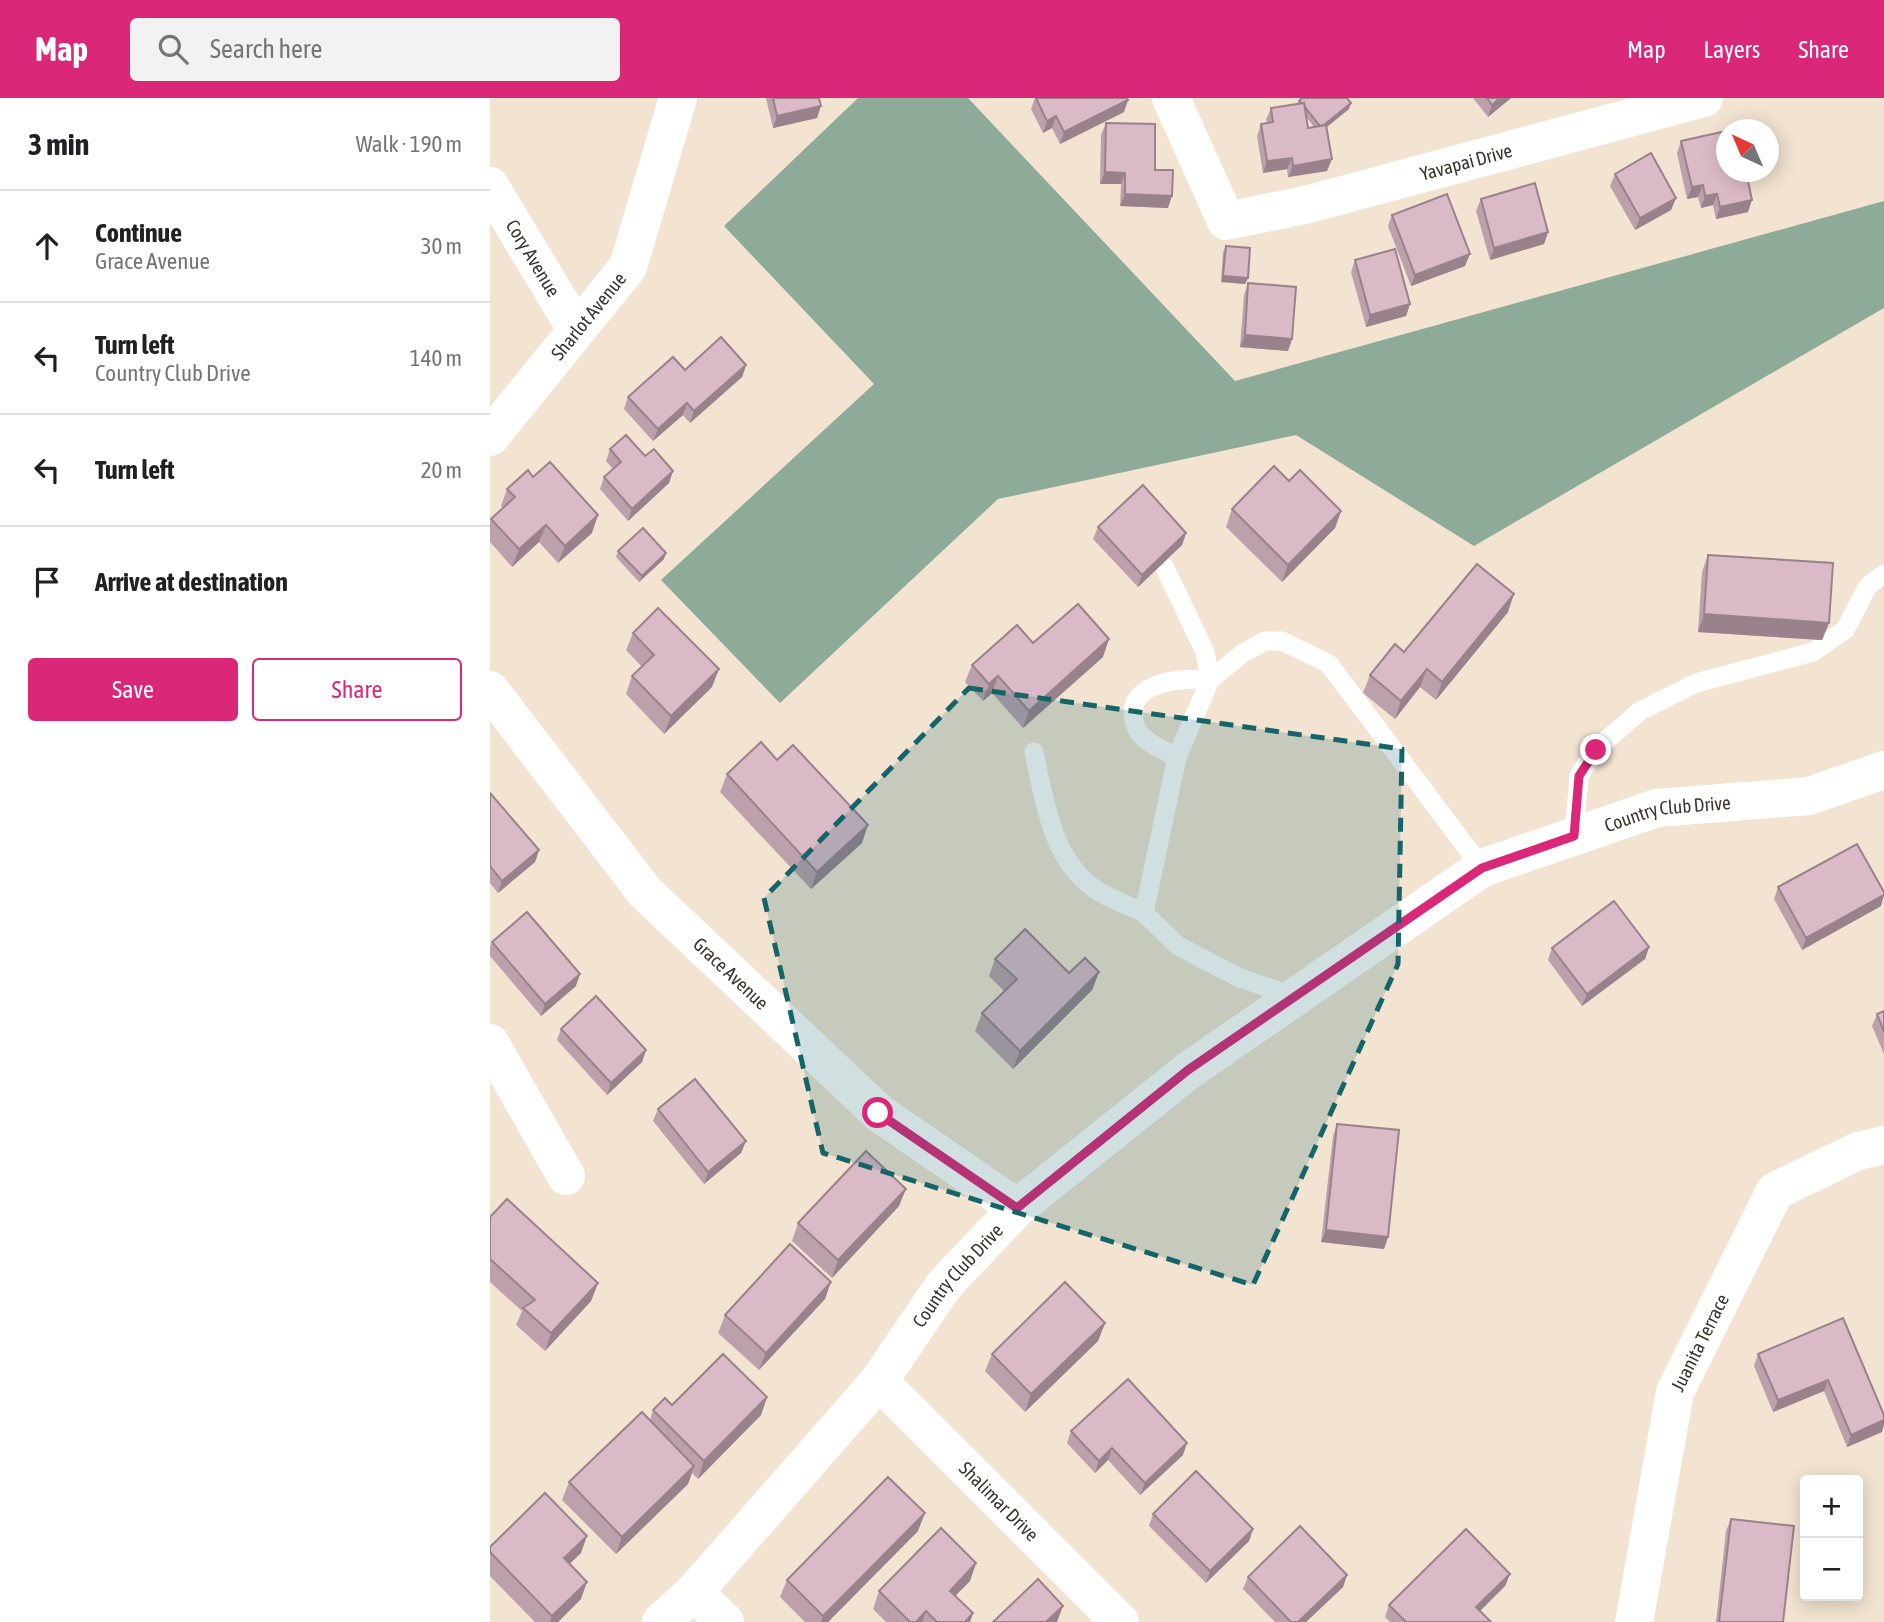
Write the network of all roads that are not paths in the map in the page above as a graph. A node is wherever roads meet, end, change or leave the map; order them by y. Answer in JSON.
{"nodes":[{"id":1,"x":678,"y":98,"type":"edge"},
{"id":2,"x":1171,"y":98,"type":"edge"},
{"id":3,"x":1704,"y":98,"type":"edge"},
{"id":4,"x":490,"y":186,"type":"edge"},
{"id":5,"x":576,"y":329,"type":"junction"},
{"id":6,"x":490,"y":437,"type":"edge"},
{"id":7,"x":1165,"y":568,"type":"edge"},
{"id":8,"x":1884,"y":574,"type":"edge"},
{"id":9,"x":1210,"y":680,"type":"junction"},
{"id":10,"x":490,"y":691,"type":"edge"},
{"id":11,"x":1034,"y":752,"type":"dead end"},
{"id":12,"x":1177,"y":757,"type":"junction"},
{"id":13,"x":1884,"y":770,"type":"edge"},
{"id":14,"x":1574,"y":836,"type":"junction"},
{"id":15,"x":1482,"y":868,"type":"junction"},
{"id":16,"x":1144,"y":913,"type":"junction"},
{"id":17,"x":1296,"y":997,"type":"junction"},
{"id":18,"x":490,"y":1043,"type":"edge"},
{"id":19,"x":1884,"y":1145,"type":"edge"},
{"id":20,"x":566,"y":1176,"type":"dead end"},
{"id":21,"x":1017,"y":1208,"type":"junction"},
{"id":22,"x":879,"y":1381,"type":"junction"},
{"id":23,"x":694,"y":1592,"type":"junction"},
{"id":24,"x":661,"y":1622,"type":"edge"},
{"id":25,"x":725,"y":1622,"type":"edge"},
{"id":26,"x":1120,"y":1622,"type":"edge"},
{"id":27,"x":1634,"y":1622,"type":"edge"}],
"edges":[{"from":1,"to":5,"type":"street","name":"Sharlot Avenue"},
{"from":2,"to":3,"type":"street","name":"Yavapai Drive"},
{"from":4,"to":5,"type":"street","name":"Cory Avenue"},
{"from":5,"to":6,"type":"street","name":"Sharlot Avenue"},
{"from":7,"to":9,"type":"lane"},
{"from":8,"to":14,"type":"lane"},
{"from":9,"to":12,"type":"lane"},
{"from":9,"to":12,"type":"lane"},
{"from":9,"to":15,"type":"lane"},
{"from":10,"to":21,"type":"street","name":"Grace Avenue"},
{"from":11,"to":16,"type":"lane"},
{"from":12,"to":16,"type":"lane"},
{"from":13,"to":14,"type":"street","name":"Country Club Drive"},
{"from":14,"to":15,"type":"street","name":"Country Club Drive"},
{"from":15,"to":17,"type":"street","name":"Country Club Drive"},
{"from":16,"to":17,"type":"lane"},
{"from":17,"to":21,"type":"street","name":"Country Club Drive"},
{"from":18,"to":20,"type":"street"},
{"from":19,"to":27,"type":"street","name":"Juanita Terrace"},
{"from":21,"to":22,"type":"street","name":"Country Club Drive"},
{"from":22,"to":23,"type":"street","name":"Country Club Drive"},
{"from":22,"to":26,"type":"street","name":"Shalimar Drive"},
{"from":23,"to":24,"type":"street","name":"Country Club Drive"},
{"from":23,"to":25,"type":"street"}]}
